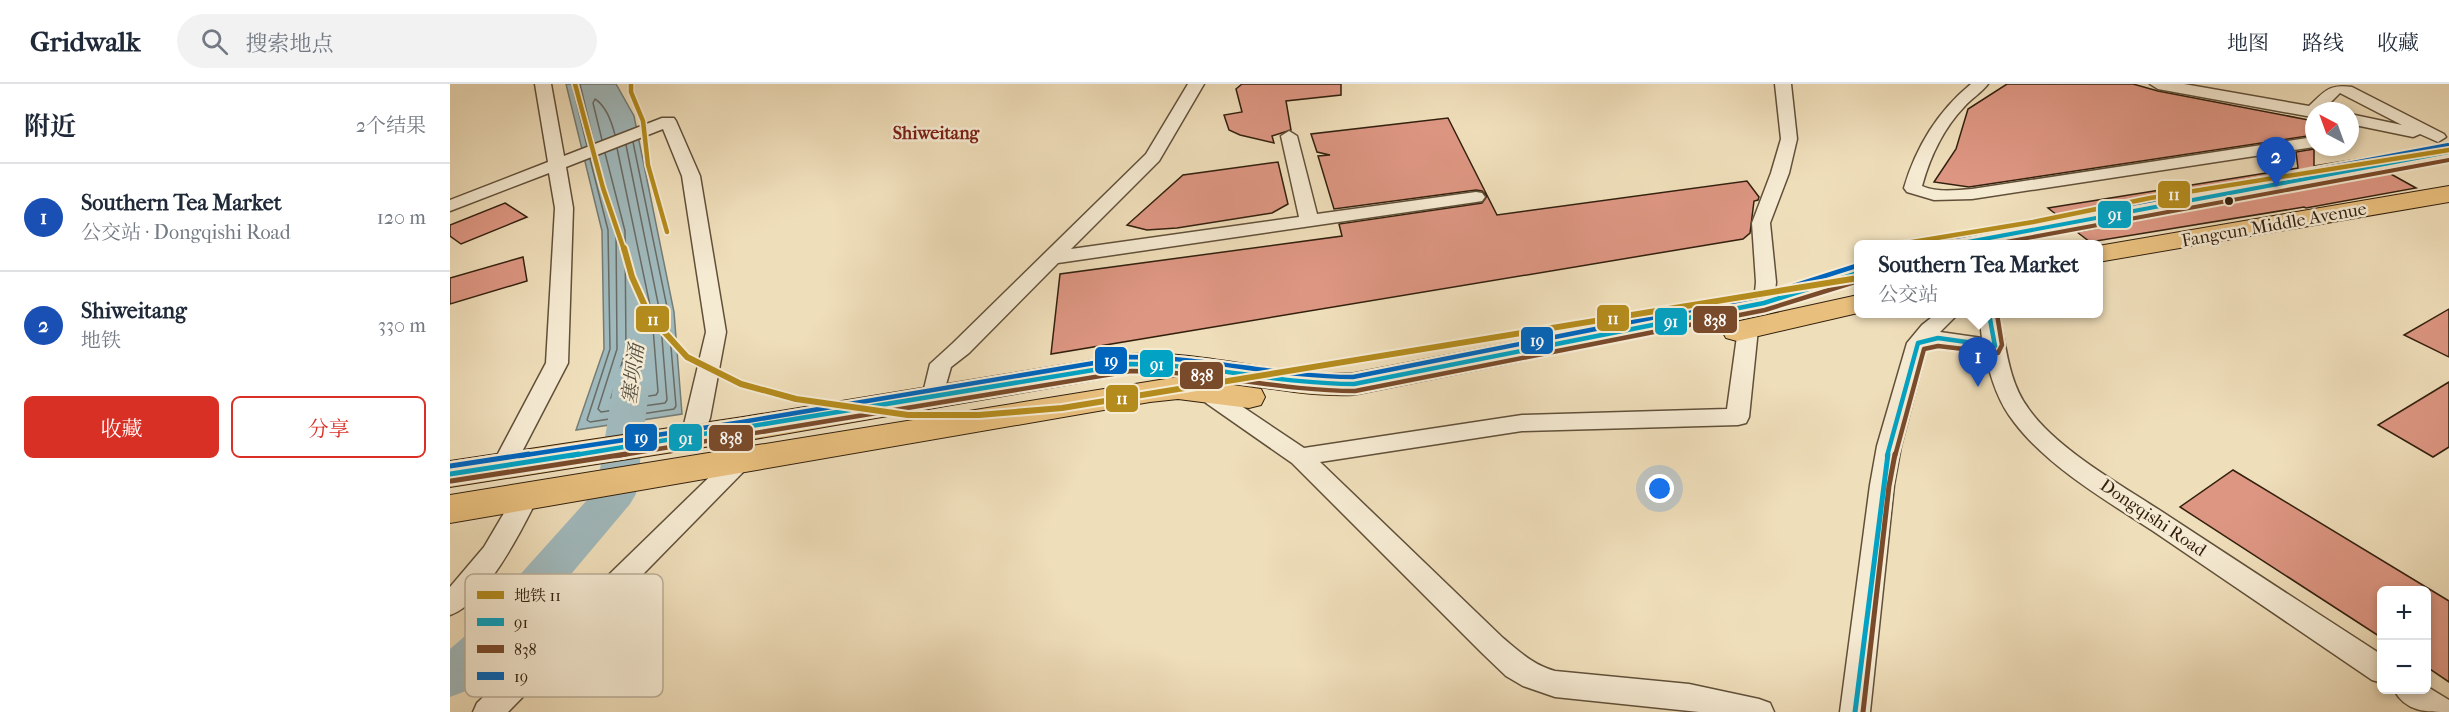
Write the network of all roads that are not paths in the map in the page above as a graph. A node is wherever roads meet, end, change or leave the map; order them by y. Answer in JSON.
{"nodes":[{"id":1,"x":543,"y":84,"type":"edge"},
{"id":2,"x":1196,"y":84,"type":"edge"},
{"id":3,"x":1783,"y":84,"type":"edge"},
{"id":4,"x":1980,"y":84,"type":"edge"},
{"id":5,"x":2158,"y":84,"type":"edge"},
{"id":6,"x":2323,"y":102,"type":"edge"},
{"id":7,"x":2305,"y":111,"type":"edge"},
{"id":8,"x":2359,"y":121,"type":"edge"},
{"id":9,"x":2390,"y":127,"type":"junction"},
{"id":10,"x":2359,"y":133,"type":"edge"},
{"id":11,"x":1289,"y":136,"type":"dead end"},
{"id":12,"x":2305,"y":143,"type":"edge"},
{"id":13,"x":2446,"y":144,"type":"edge"},
{"id":14,"x":557,"y":164,"type":"junction"},
{"id":15,"x":2449,"y":194,"type":"edge"},
{"id":16,"x":1476,"y":197,"type":"dead end"},
{"id":17,"x":450,"y":206,"type":"edge"},
{"id":18,"x":1309,"y":221,"type":"junction"},
{"id":19,"x":1977,"y":240,"type":"edge"},
{"id":20,"x":2103,"y":253,"type":"edge"},
{"id":21,"x":1051,"y":258,"type":"junction"},
{"id":22,"x":1854,"y":275,"type":"edge"},
{"id":23,"x":1854,"y":304,"type":"edge"},
{"id":24,"x":1756,"y":316,"type":"junction"},
{"id":25,"x":1943,"y":318,"type":"edge"},
{"id":26,"x":1990,"y":318,"type":"edge"},
{"id":27,"x":1918,"y":344,"type":"junction"},
{"id":28,"x":1995,"y":346,"type":"junction"},
{"id":29,"x":933,"y":397,"type":"junction"},
{"id":30,"x":1214,"y":398,"type":"dead end"},
{"id":31,"x":693,"y":437,"type":"junction"},
{"id":32,"x":1300,"y":457,"type":"junction"},
{"id":33,"x":740,"y":461,"type":"junction"},
{"id":34,"x":504,"y":465,"type":"junction"},
{"id":35,"x":450,"y":474,"type":"edge"},
{"id":36,"x":526,"y":497,"type":"junction"},
{"id":37,"x":450,"y":509,"type":"edge"},
{"id":38,"x":479,"y":574,"type":"edge"},
{"id":39,"x":627,"y":574,"type":"edge"},
{"id":40,"x":465,"y":590,"type":"edge"},
{"id":41,"x":450,"y":604,"type":"edge"},
{"id":42,"x":2377,"y":668,"type":"edge"},
{"id":43,"x":2415,"y":694,"type":"edge"},
{"id":44,"x":503,"y":697,"type":"edge"},
{"id":45,"x":488,"y":712,"type":"edge"},
{"id":46,"x":1759,"y":712,"type":"edge"},
{"id":47,"x":1855,"y":712,"type":"edge"},
{"id":48,"x":2443,"y":712,"type":"edge"}],
"edges":[{"from":1,"to":14,"type":"street"},
{"from":2,"to":21,"type":"street"},
{"from":3,"to":24,"type":"street"},
{"from":4,"to":12,"type":"street"},
{"from":5,"to":7,"type":"street"},
{"from":6,"to":13,"type":"street"},
{"from":8,"to":9,"type":"street"},
{"from":9,"to":10,"type":"street"},
{"from":9,"to":13,"type":"street"},
{"from":11,"to":18,"type":"street"},
{"from":13,"to":19,"type":"highway"},
{"from":14,"to":17,"type":"street"},
{"from":14,"to":31,"type":"street"},
{"from":14,"to":34,"type":"street"},
{"from":15,"to":20,"type":"highway","name":"Fangcun Middle Avenue"},
{"from":16,"to":18,"type":"street"},
{"from":18,"to":21,"type":"street"},
{"from":21,"to":29,"type":"street"},
{"from":22,"to":24,"type":"highway"},
{"from":23,"to":24,"type":"highway"},
{"from":24,"to":29,"type":"highway"},
{"from":24,"to":32,"type":"street"},
{"from":24,"to":33,"type":"highway"},
{"from":25,"to":27,"type":"street"},
{"from":26,"to":28,"type":"street","name":"Dongqishi Road"},
{"from":27,"to":28,"type":"street"},
{"from":27,"to":47,"type":"street"},
{"from":28,"to":42,"type":"street","name":"Dongqishi Road"},
{"from":29,"to":31,"type":"highway"},
{"from":30,"to":32,"type":"street"},
{"from":31,"to":34,"type":"highway"},
{"from":32,"to":46,"type":"street"},
{"from":33,"to":36,"type":"highway"},
{"from":33,"to":39,"type":"street"},
{"from":34,"to":35,"type":"highway"},
{"from":36,"to":37,"type":"highway"},
{"from":36,"to":38,"type":"street"},
{"from":40,"to":41,"type":"street"},
{"from":43,"to":48,"type":"street"},
{"from":44,"to":45,"type":"street"}]}
